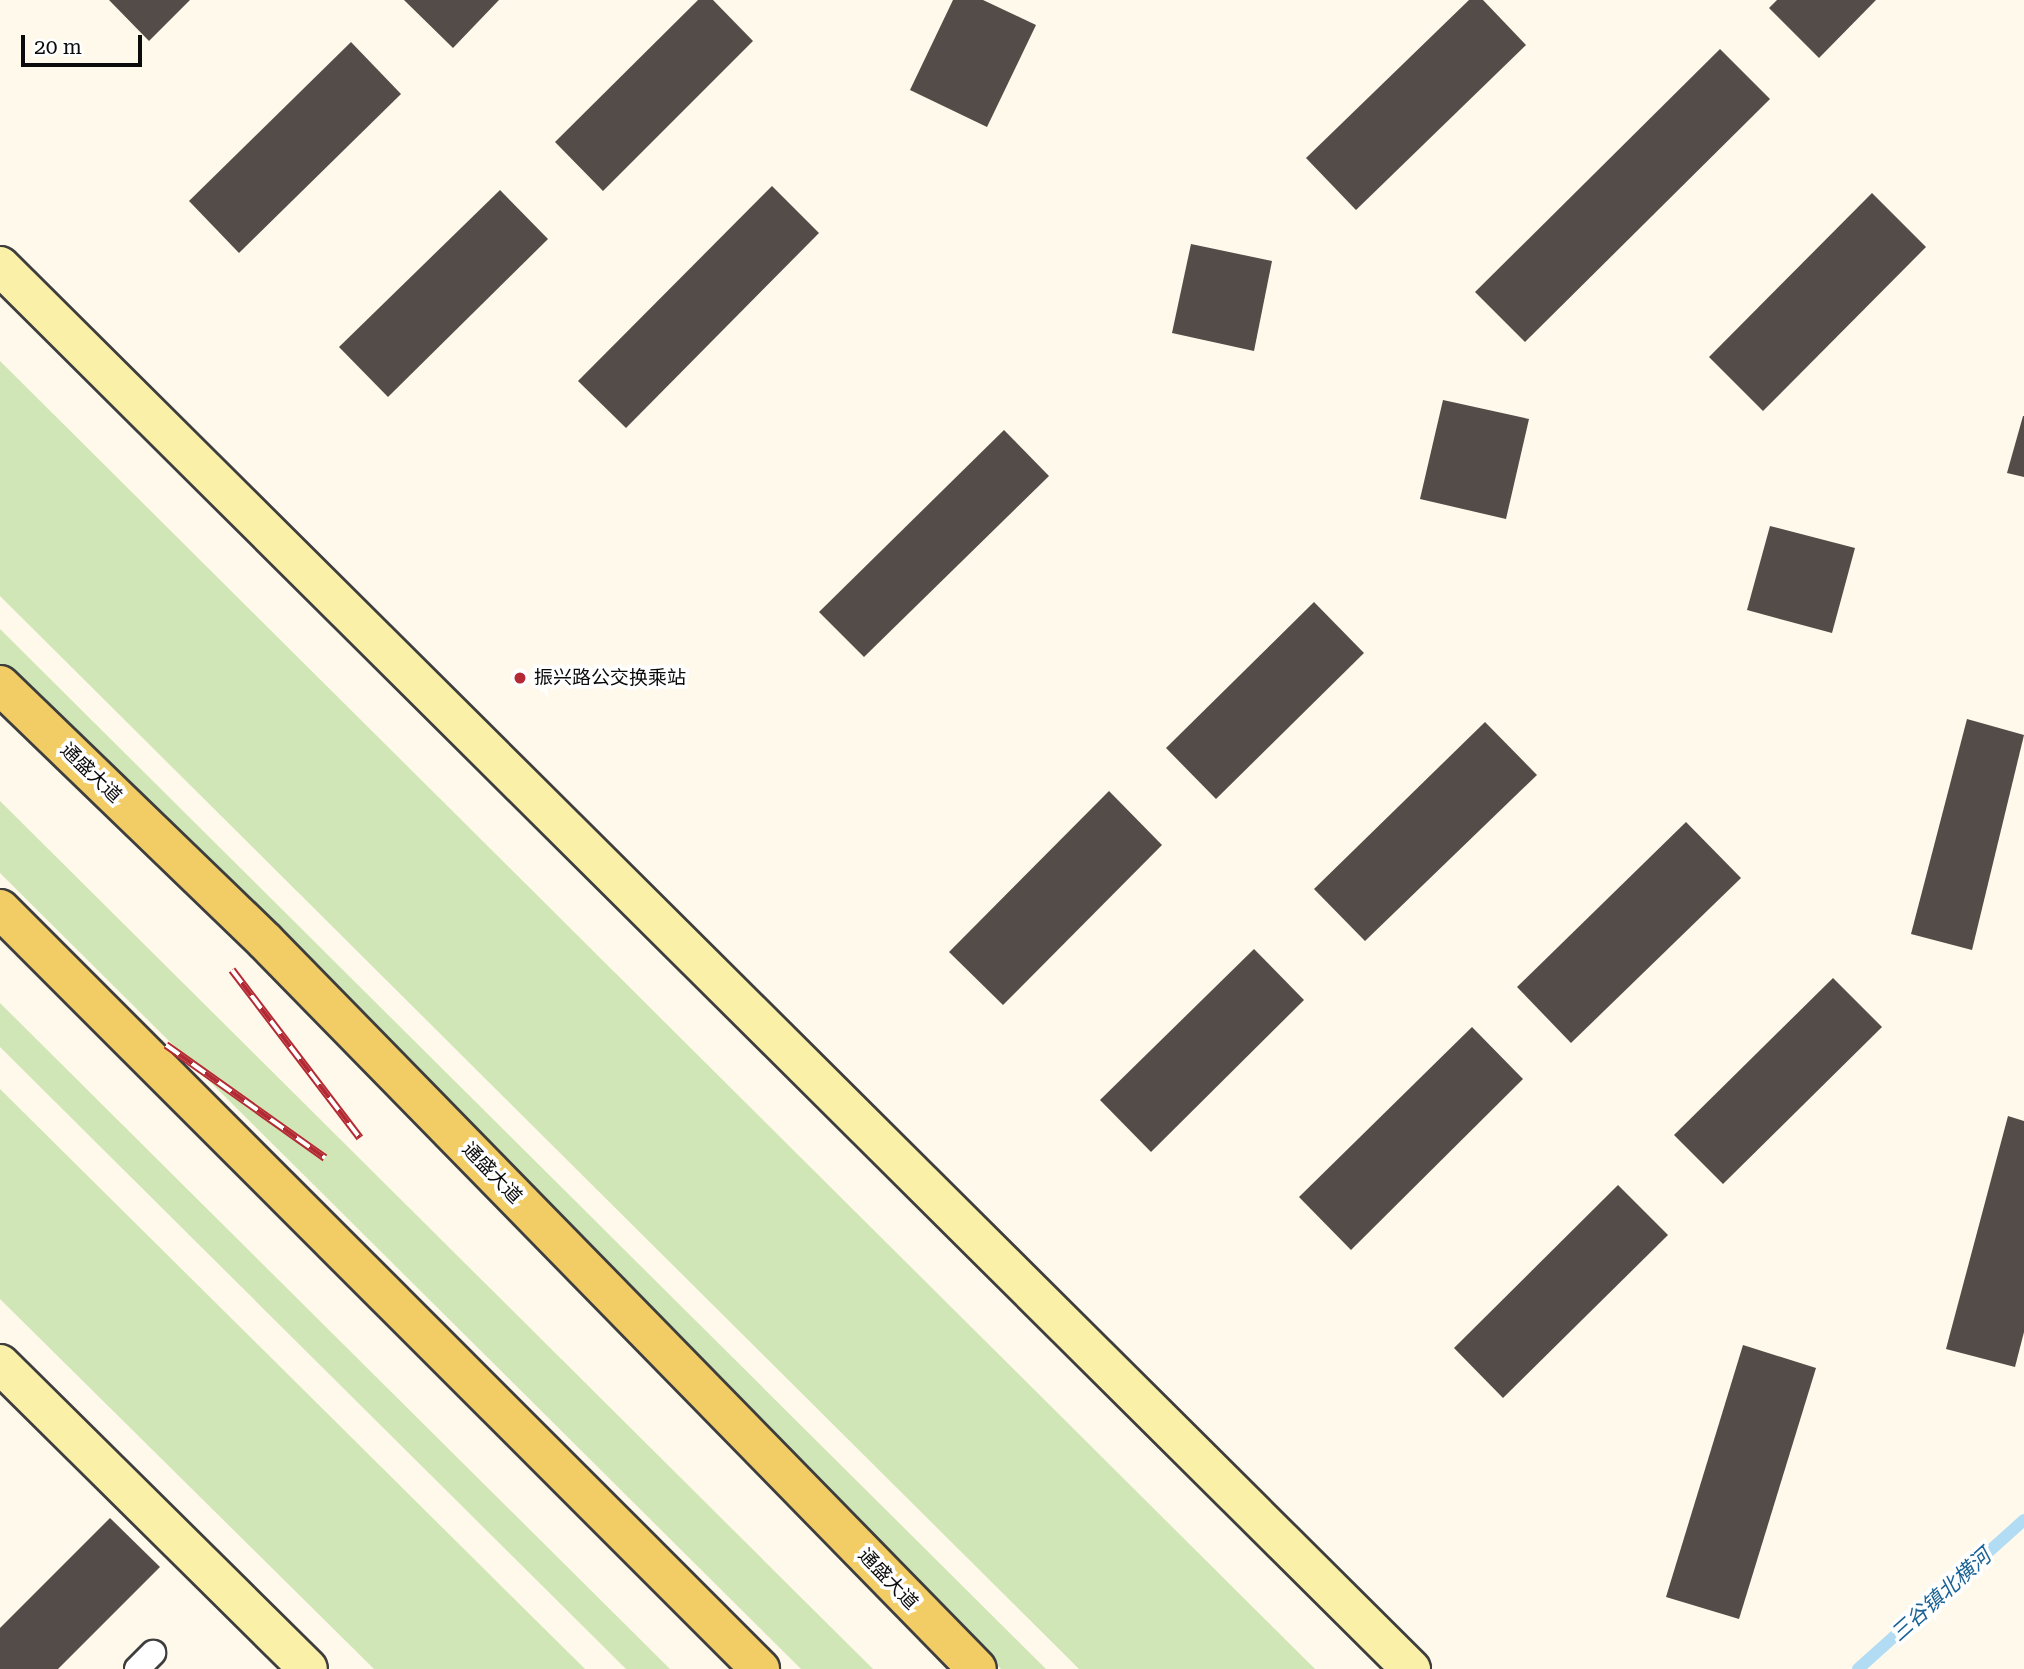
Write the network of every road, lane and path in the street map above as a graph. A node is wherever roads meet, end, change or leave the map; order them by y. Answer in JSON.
{"nodes":[{"id":1,"x":0,"y":266,"type":"edge"},
{"id":2,"x":0,"y":685,"type":"edge"},
{"id":3,"x":0,"y":909,"type":"edge"},
{"id":4,"x":0,"y":1364,"type":"edge"},
{"id":5,"x":308,"y":1669,"type":"edge"},
{"id":6,"x":760,"y":1669,"type":"edge"},
{"id":7,"x":977,"y":1669,"type":"edge"},
{"id":8,"x":1411,"y":1669,"type":"edge"}],
"edges":[{"from":1,"to":8,"type":"street"},
{"from":2,"to":7,"type":"main road","name":"通盛大道"},
{"from":3,"to":6,"type":"main road"},
{"from":4,"to":5,"type":"street"}]}
